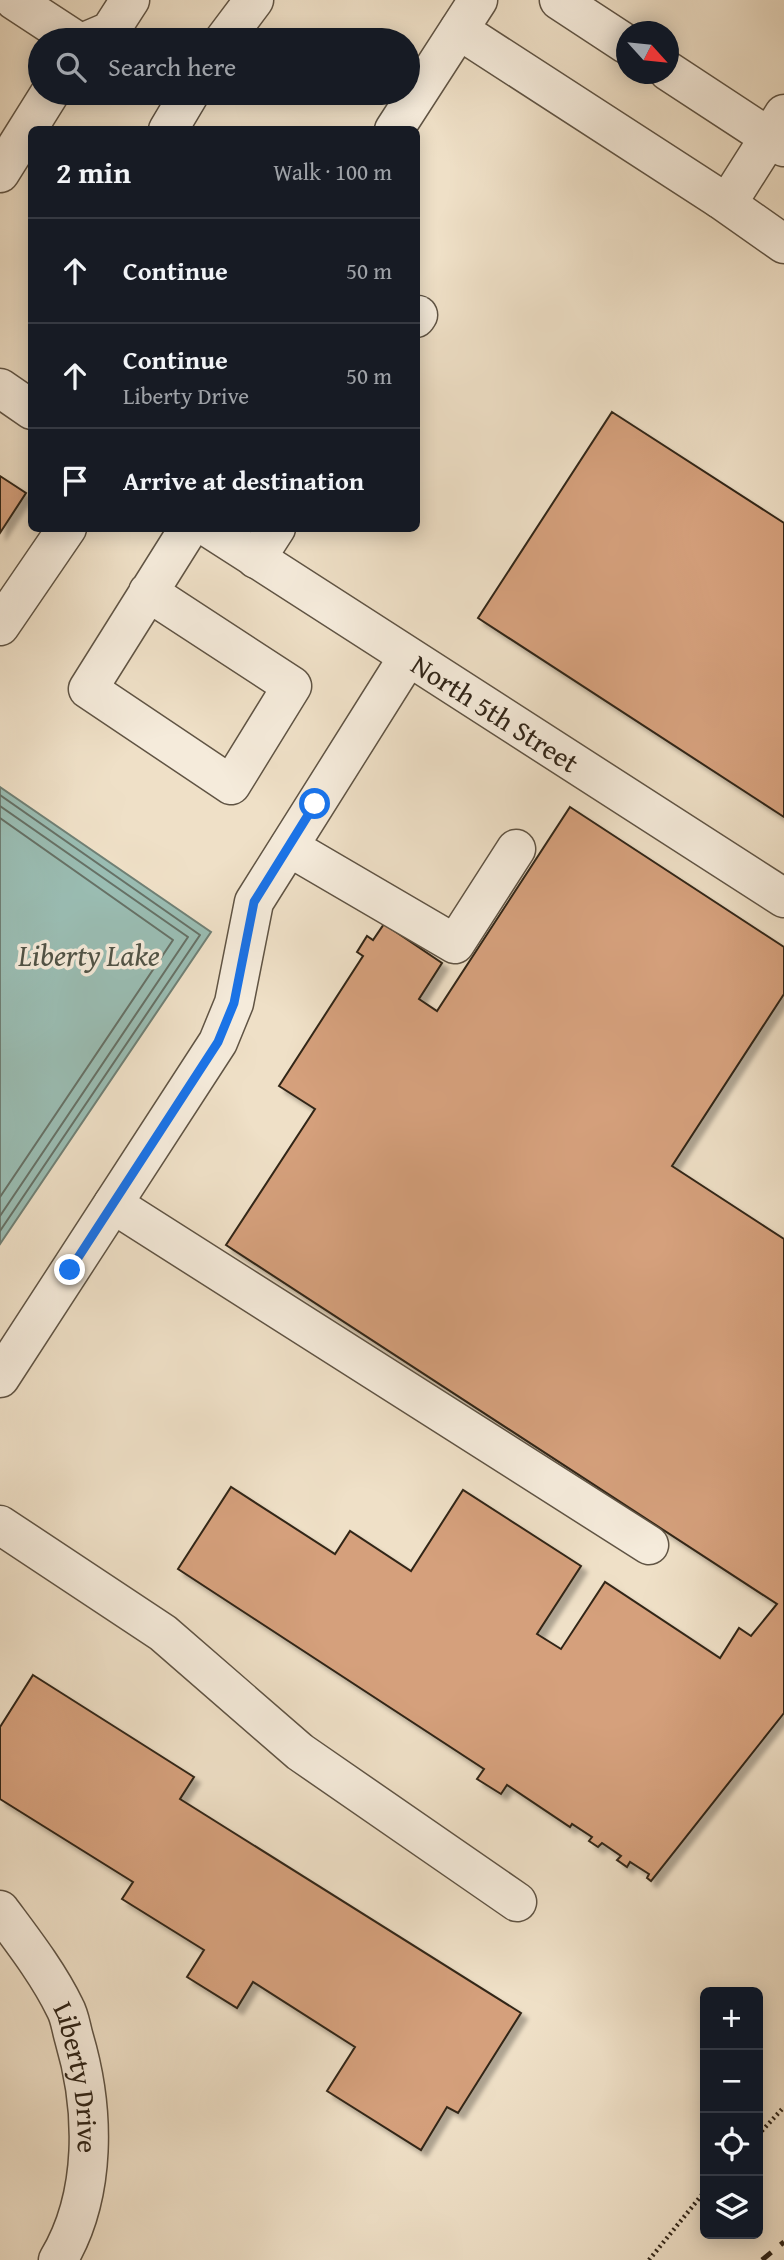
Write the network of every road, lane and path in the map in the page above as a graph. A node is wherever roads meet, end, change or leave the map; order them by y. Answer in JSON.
{"nodes":[{"id":1,"x":14,"y":0,"type":"edge"},
{"id":2,"x":130,"y":0,"type":"edge"},
{"id":3,"x":254,"y":0,"type":"edge"},
{"id":4,"x":559,"y":0,"type":"edge"},
{"id":5,"x":469,"y":15,"type":"edge"},
{"id":6,"x":57,"y":28,"type":"edge"},
{"id":7,"x":112,"y":28,"type":"edge"},
{"id":8,"x":233,"y":28,"type":"edge"},
{"id":9,"x":616,"y":37,"type":"edge"},
{"id":10,"x":679,"y":77,"type":"edge"},
{"id":11,"x":420,"y":90,"type":"edge"},
{"id":12,"x":42,"y":105,"type":"edge"},
{"id":13,"x":183,"y":105,"type":"edge"},
{"id":14,"x":410,"y":105,"type":"edge"},
{"id":15,"x":29,"y":126,"type":"edge"},
{"id":16,"x":171,"y":126,"type":"edge"},
{"id":17,"x":397,"y":126,"type":"edge"},
{"id":18,"x":28,"y":128,"type":"edge"},
{"id":19,"x":779,"y":133,"type":"edge"},
{"id":20,"x":0,"y":173,"type":"edge"},
{"id":21,"x":720,"y":199,"type":"junction"},
{"id":22,"x":784,"y":244,"type":"edge"},
{"id":23,"x":0,"y":388,"type":"edge"},
{"id":24,"x":28,"y":407,"type":"edge"},
{"id":25,"x":64,"y":532,"type":"edge"},
{"id":26,"x":186,"y":532,"type":"edge"},
{"id":27,"x":223,"y":532,"type":"edge"},
{"id":28,"x":266,"y":544,"type":"edge"},
{"id":29,"x":148,"y":592,"type":"junction"},
{"id":30,"x":0,"y":626,"type":"edge"},
{"id":31,"x":408,"y":657,"type":"junction"},
{"id":32,"x":289,"y":847,"type":"junction"},
{"id":33,"x":516,"y":849,"type":"dead end"},
{"id":34,"x":784,"y":898,"type":"edge"},
{"id":35,"x":113,"y":1205,"type":"junction"},
{"id":36,"x":0,"y":1378,"type":"edge"},
{"id":37,"x":0,"y":1525,"type":"edge"},
{"id":38,"x":649,"y":1545,"type":"dead end"},
{"id":39,"x":517,"y":1902,"type":"dead end"},
{"id":40,"x":0,"y":1910,"type":"edge"},
{"id":41,"x":784,"y":2107,"type":"edge"},
{"id":42,"x":763,"y":2130,"type":"edge"},
{"id":43,"x":700,"y":2197,"type":"edge"},
{"id":44,"x":58,"y":2260,"type":"edge"},
{"id":45,"x":649,"y":2260,"type":"edge"}],
"edges":[{"from":1,"to":6,"type":"street"},
{"from":2,"to":7,"type":"street"},
{"from":3,"to":8,"type":"street"},
{"from":4,"to":9,"type":"street"},
{"from":5,"to":11,"type":"street"},
{"from":5,"to":21,"type":"street"},
{"from":10,"to":19,"type":"street"},
{"from":12,"to":15,"type":"street"},
{"from":13,"to":16,"type":"street"},
{"from":14,"to":17,"type":"street"},
{"from":18,"to":20,"type":"street"},
{"from":19,"to":21,"type":"street"},
{"from":21,"to":22,"type":"street"},
{"from":23,"to":24,"type":"street"},
{"from":25,"to":30,"type":"street"},
{"from":26,"to":29,"type":"street"},
{"from":27,"to":28,"type":"street","name":"North 5th Street"},
{"from":28,"to":31,"type":"street","name":"North 5th Street"},
{"from":29,"to":29,"type":"street"},
{"from":31,"to":32,"type":"street"},
{"from":31,"to":34,"type":"street","name":"North 5th Street"},
{"from":32,"to":33,"type":"street"},
{"from":32,"to":35,"type":"street"},
{"from":35,"to":36,"type":"street"},
{"from":35,"to":38,"type":"street"},
{"from":37,"to":39,"type":"street"},
{"from":40,"to":44,"type":"street","name":"Liberty Drive"},
{"from":41,"to":42,"type":"path"},
{"from":43,"to":45,"type":"path"}]}
